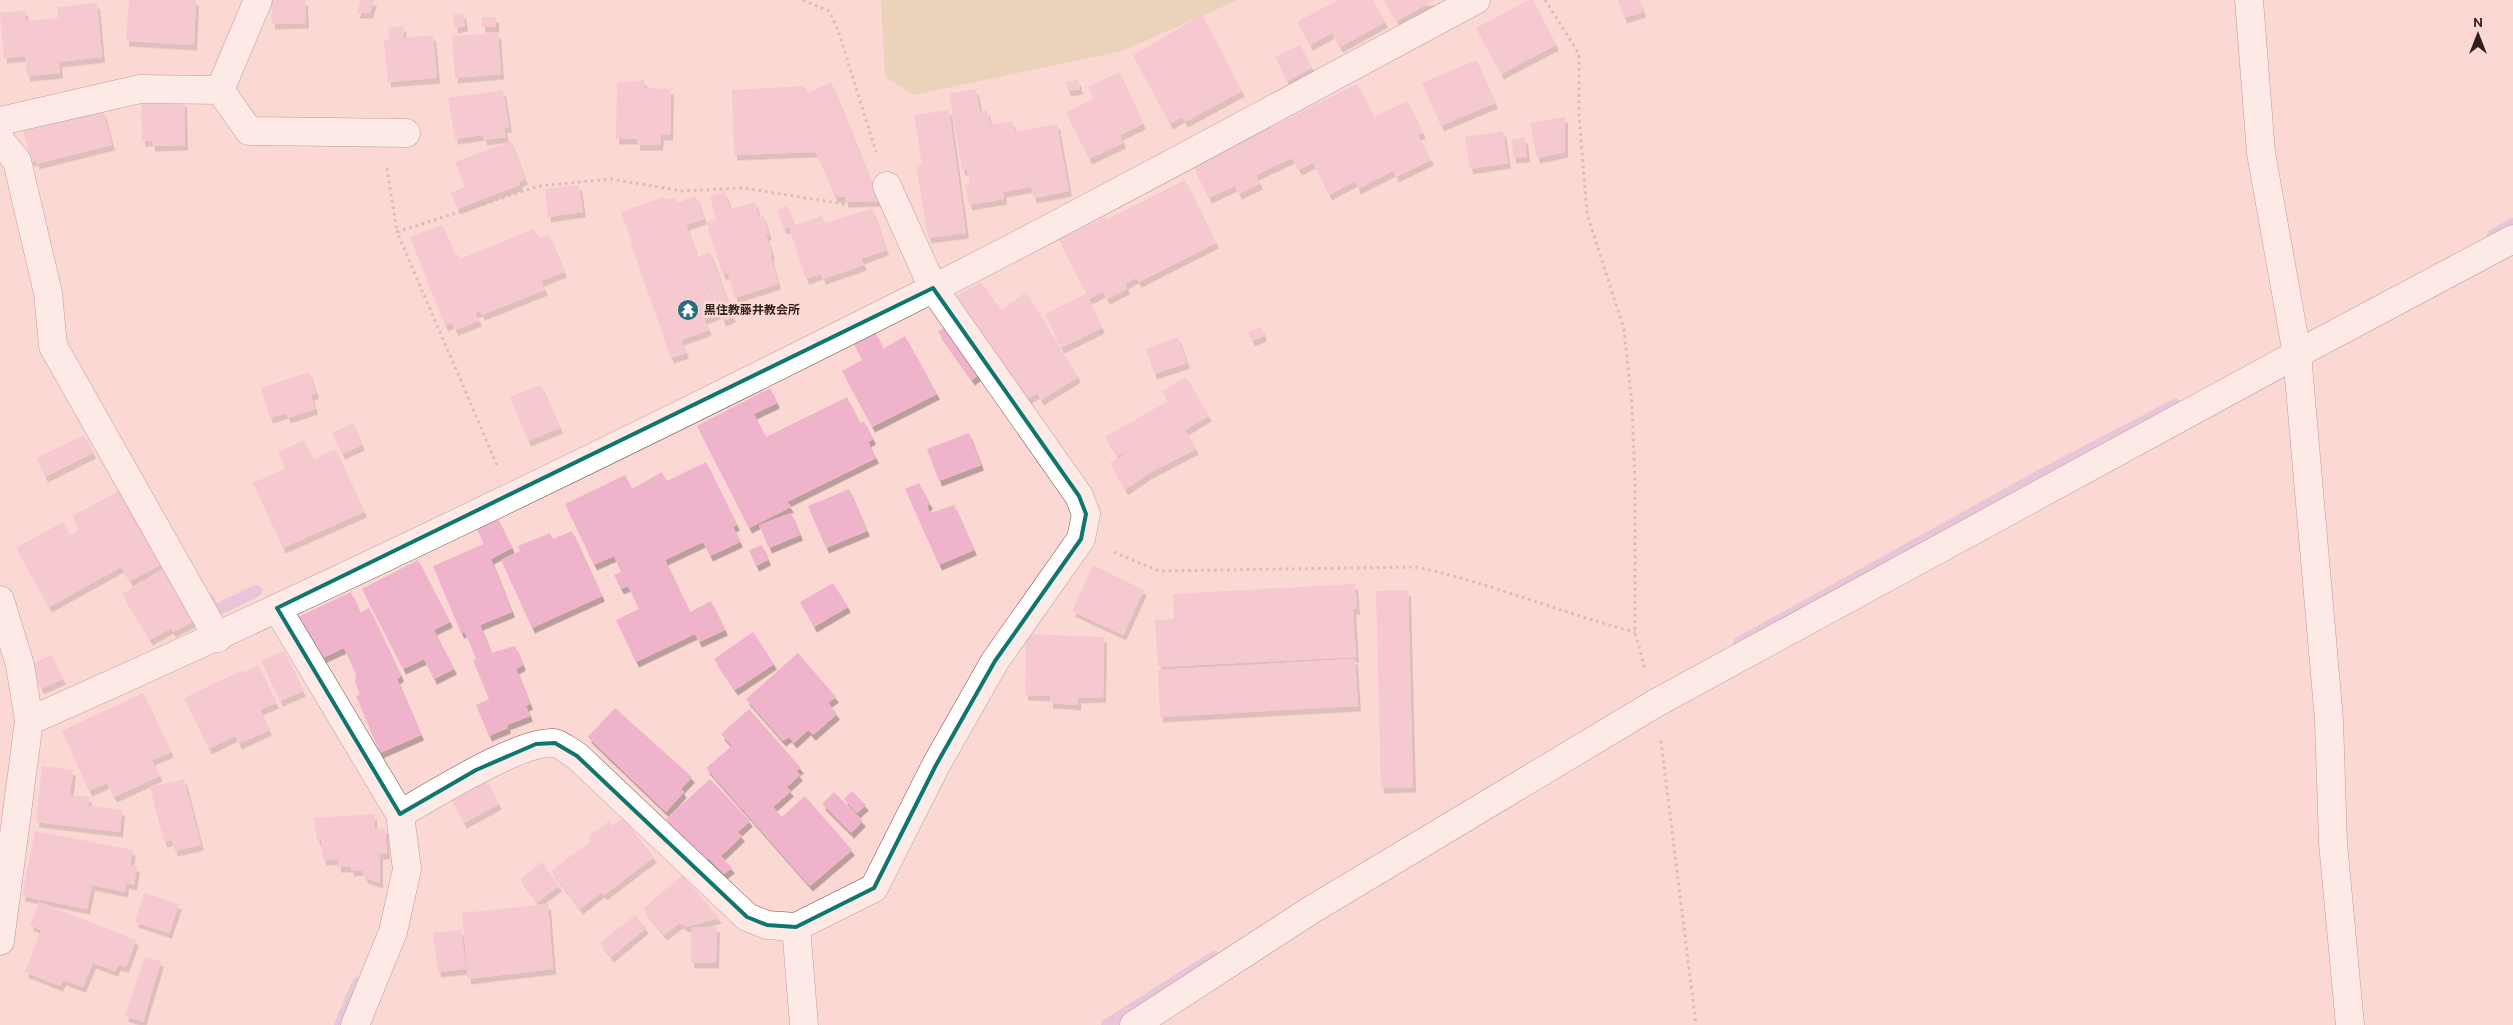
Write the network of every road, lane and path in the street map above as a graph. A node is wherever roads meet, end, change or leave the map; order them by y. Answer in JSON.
{"nodes":[{"id":1,"x":258,"y":0,"type":"edge"},
{"id":2,"x":803,"y":0,"type":"edge"},
{"id":3,"x":1476,"y":0,"type":"edge"},
{"id":4,"x":1546,"y":0,"type":"edge"},
{"id":5,"x":2248,"y":0,"type":"edge"},
{"id":6,"x":220,"y":90,"type":"junction"},
{"id":7,"x":0,"y":121,"type":"edge"},
{"id":8,"x":394,"y":133,"type":"joint"},
{"id":9,"x":0,"y":140,"type":"edge"},
{"id":10,"x":891,"y":196,"type":"junction"},
{"id":11,"x":397,"y":232,"type":"junction"},
{"id":12,"x":2513,"y":240,"type":"edge"},
{"id":13,"x":933,"y":288,"type":"junction"},
{"id":14,"x":2297,"y":354,"type":"junction"},
{"id":15,"x":511,"y":498,"type":"junction"},
{"id":16,"x":1081,"y":539,"type":"junction"},
{"id":17,"x":0,"y":600,"type":"edge"},
{"id":18,"x":277,"y":608,"type":"junction"},
{"id":19,"x":1635,"y":632,"type":"junction"},
{"id":20,"x":218,"y":638,"type":"junction"},
{"id":21,"x":1656,"y":703,"type":"junction"},
{"id":22,"x":29,"y":721,"type":"junction"},
{"id":23,"x":400,"y":814,"type":"junction"},
{"id":24,"x":796,"y":928,"type":"junction"},
{"id":25,"x":0,"y":941,"type":"edge"},
{"id":26,"x":355,"y":1025,"type":"edge"},
{"id":27,"x":804,"y":1025,"type":"edge"},
{"id":28,"x":1134,"y":1025,"type":"edge"},
{"id":29,"x":1696,"y":1025,"type":"edge"},
{"id":30,"x":2350,"y":1025,"type":"edge"}],
"edges":[{"from":1,"to":6,"type":"street"},
{"from":2,"to":10,"type":"path"},
{"from":3,"to":13,"type":"street"},
{"from":4,"to":19,"type":"path"},
{"from":5,"to":14,"type":"street"},
{"from":6,"to":7,"type":"street"},
{"from":6,"to":8,"type":"street"},
{"from":8,"to":11,"type":"path"},
{"from":9,"to":20,"type":"street"},
{"from":10,"to":11,"type":"path"},
{"from":10,"to":13,"type":"street"},
{"from":11,"to":15,"type":"path"},
{"from":12,"to":14,"type":"street"},
{"from":13,"to":15,"type":"street"},
{"from":13,"to":16,"type":"street"},
{"from":14,"to":21,"type":"street"},
{"from":14,"to":30,"type":"street"},
{"from":15,"to":18,"type":"street"},
{"from":16,"to":19,"type":"path"},
{"from":16,"to":24,"type":"street"},
{"from":17,"to":22,"type":"street"},
{"from":18,"to":20,"type":"street"},
{"from":18,"to":23,"type":"street"},
{"from":19,"to":21,"type":"path"},
{"from":20,"to":22,"type":"street"},
{"from":21,"to":28,"type":"street"},
{"from":21,"to":29,"type":"path"},
{"from":22,"to":25,"type":"street"},
{"from":23,"to":24,"type":"street"},
{"from":23,"to":26,"type":"street"},
{"from":24,"to":27,"type":"street"}]}
